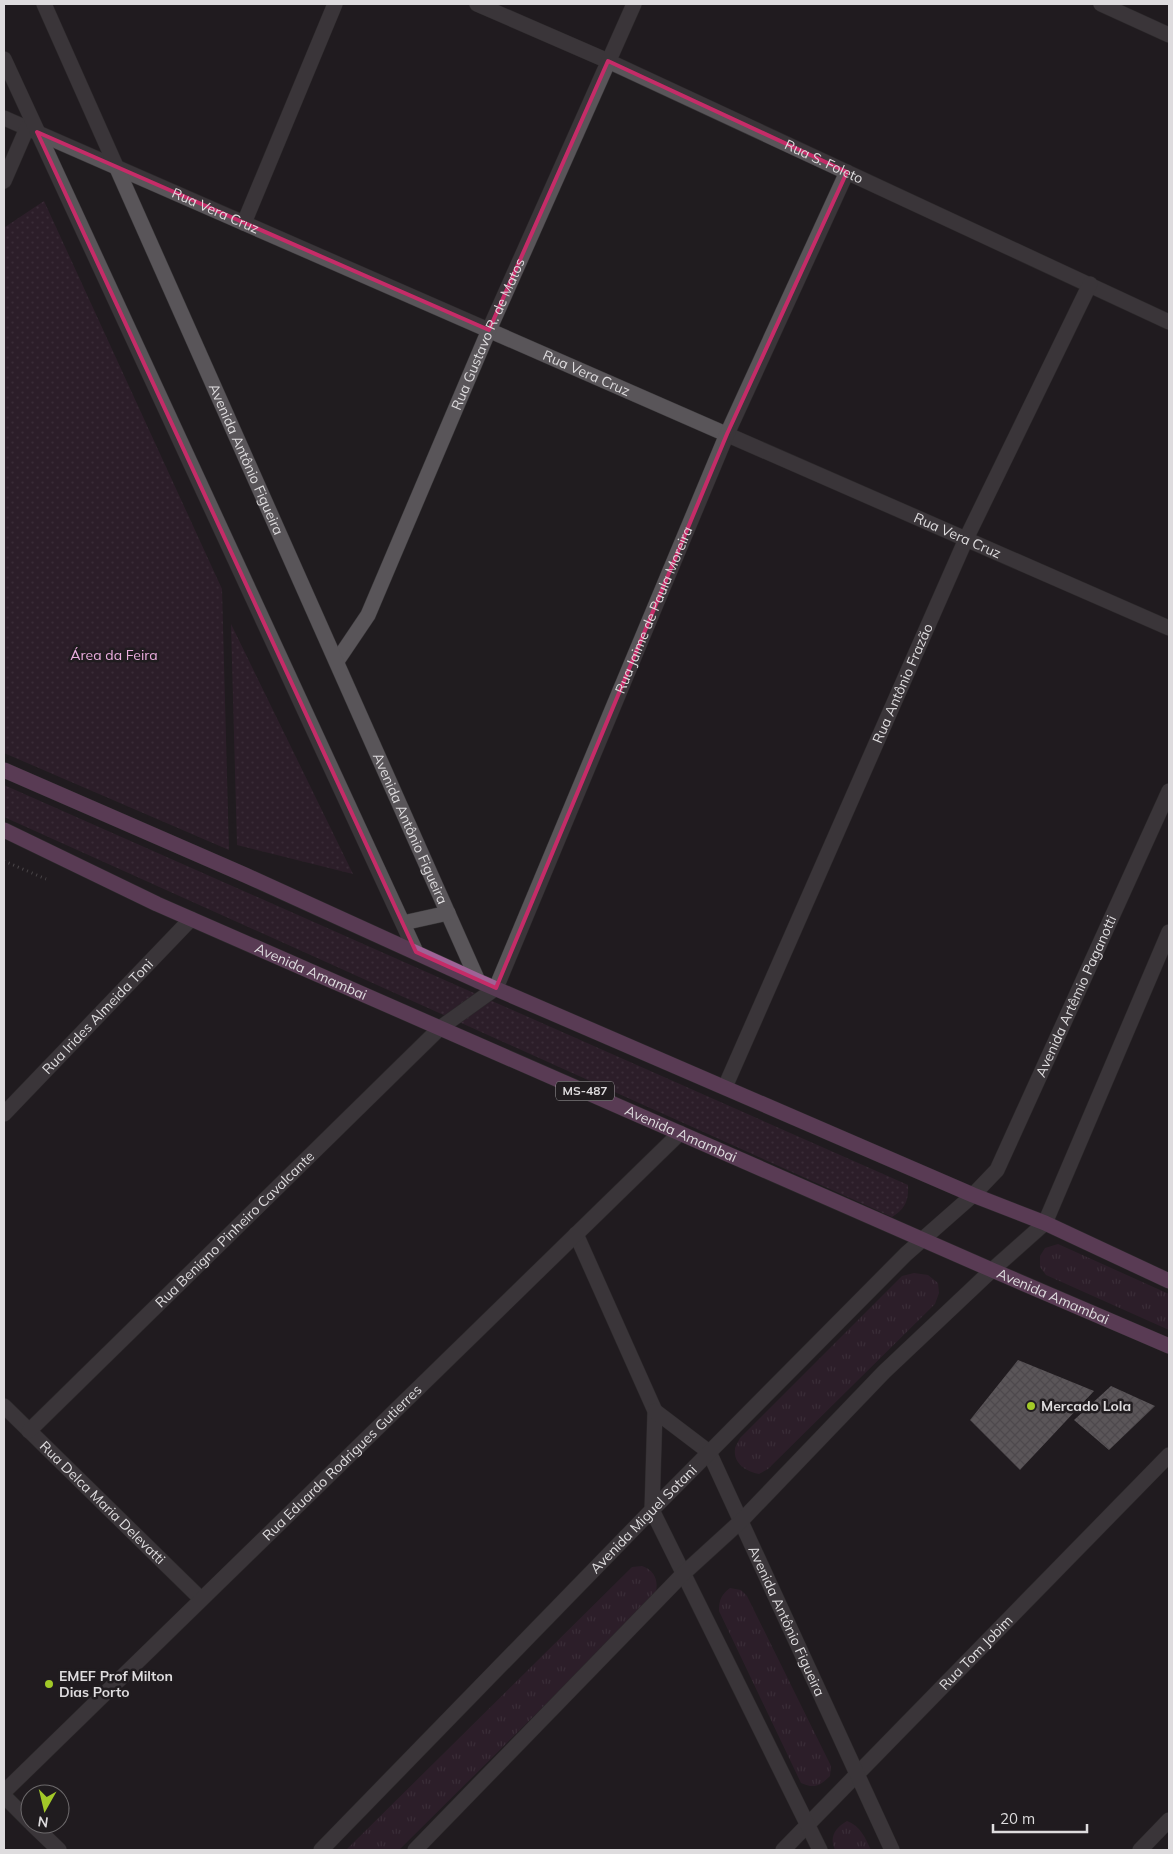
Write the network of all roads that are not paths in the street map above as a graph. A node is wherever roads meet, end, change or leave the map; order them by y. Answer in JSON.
{"nodes":[{"id":1,"x":44,"y":4,"type":"edge"},
{"id":2,"x":335,"y":4,"type":"edge"},
{"id":3,"x":477,"y":4,"type":"edge"},
{"id":4,"x":634,"y":4,"type":"edge"},
{"id":5,"x":1100,"y":4,"type":"edge"},
{"id":6,"x":1169,"y":35,"type":"edge"},
{"id":7,"x":4,"y":59,"type":"edge"},
{"id":8,"x":608,"y":61,"type":"junction"},
{"id":9,"x":4,"y":118,"type":"edge"},
{"id":10,"x":32,"y":130,"type":"junction"},
{"id":11,"x":115,"y":166,"type":"junction"},
{"id":12,"x":846,"y":172,"type":"junction"},
{"id":13,"x":4,"y":181,"type":"edge"},
{"id":14,"x":244,"y":223,"type":"junction"},
{"id":15,"x":1090,"y":284,"type":"junction"},
{"id":16,"x":1169,"y":322,"type":"edge"},
{"id":17,"x":489,"y":330,"type":"junction"},
{"id":18,"x":728,"y":434,"type":"junction"},
{"id":19,"x":966,"y":539,"type":"junction"},
{"id":20,"x":1169,"y":628,"type":"edge"},
{"id":21,"x":337,"y":661,"type":"junction"},
{"id":22,"x":4,"y":770,"type":"edge"},
{"id":23,"x":1169,"y":791,"type":"edge"},
{"id":24,"x":4,"y":830,"type":"edge"},
{"id":25,"x":448,"y":913,"type":"junction"},
{"id":26,"x":191,"y":919,"type":"junction"},
{"id":27,"x":403,"y":923,"type":"junction"},
{"id":28,"x":1169,"y":932,"type":"edge"},
{"id":29,"x":416,"y":952,"type":"junction"},
{"id":30,"x":478,"y":981,"type":"junction"},
{"id":31,"x":496,"y":988,"type":"junction"},
{"id":32,"x":440,"y":1028,"type":"junction"},
{"id":33,"x":725,"y":1087,"type":"junction"},
{"id":34,"x":4,"y":1114,"type":"edge"},
{"id":35,"x":680,"y":1133,"type":"junction"},
{"id":36,"x":973,"y":1195,"type":"junction"},
{"id":37,"x":1045,"y":1223,"type":"junction"},
{"id":38,"x":576,"y":1234,"type":"junction"},
{"id":39,"x":922,"y":1239,"type":"junction"},
{"id":40,"x":992,"y":1270,"type":"junction"},
{"id":41,"x":1169,"y":1280,"type":"edge"},
{"id":42,"x":1169,"y":1346,"type":"edge"},
{"id":43,"x":4,"y":1406,"type":"edge"},
{"id":44,"x":656,"y":1411,"type":"junction"},
{"id":45,"x":29,"y":1431,"type":"junction"},
{"id":46,"x":709,"y":1452,"type":"junction"},
{"id":47,"x":1169,"y":1455,"type":"edge"},
{"id":48,"x":652,"y":1510,"type":"junction"},
{"id":49,"x":741,"y":1522,"type":"junction"},
{"id":50,"x":684,"y":1573,"type":"junction"},
{"id":51,"x":201,"y":1599,"type":"junction"},
{"id":52,"x":858,"y":1774,"type":"junction"},
{"id":53,"x":4,"y":1792,"type":"edge"},
{"id":54,"x":4,"y":1796,"type":"edge"},
{"id":55,"x":20,"y":1812,"type":"edge"},
{"id":56,"x":1169,"y":1820,"type":"edge"},
{"id":57,"x":808,"y":1824,"type":"junction"},
{"id":58,"x":42,"y":1834,"type":"edge"},
{"id":59,"x":59,"y":1850,"type":"edge"},
{"id":60,"x":321,"y":1850,"type":"edge"},
{"id":61,"x":415,"y":1850,"type":"edge"},
{"id":62,"x":782,"y":1850,"type":"edge"},
{"id":63,"x":820,"y":1850,"type":"edge"},
{"id":64,"x":892,"y":1850,"type":"edge"},
{"id":65,"x":1140,"y":1850,"type":"edge"}],
"edges":[{"from":1,"to":11,"type":"street","name":"Avenida Antônio Figueira"},
{"from":2,"to":14,"type":"street"},
{"from":3,"to":8,"type":"street","name":"Rua S. Foleto"},
{"from":4,"to":8,"type":"street","name":"Rua Gustavo R. de Matos"},
{"from":5,"to":6,"type":"street"},
{"from":7,"to":10,"type":"street"},
{"from":8,"to":12,"type":"street","name":"Rua S. Foleto"},
{"from":8,"to":17,"type":"street","name":"Rua Gustavo R. de Matos"},
{"from":9,"to":10,"type":"street","name":"Rua Vera Cruz"},
{"from":10,"to":11,"type":"street","name":"Rua Vera Cruz"},
{"from":10,"to":13,"type":"street"},
{"from":10,"to":27,"type":"street"},
{"from":11,"to":14,"type":"street","name":"Rua Vera Cruz"},
{"from":11,"to":21,"type":"street","name":"Avenida Antônio Figueira"},
{"from":12,"to":15,"type":"street","name":"Rua S. Foleto"},
{"from":12,"to":18,"type":"street","name":"Rua Jaime de Paula Moreira"},
{"from":14,"to":17,"type":"street","name":"Rua Vera Cruz"},
{"from":15,"to":16,"type":"street","name":"Rua S. Foleto"},
{"from":15,"to":19,"type":"street","name":"Rua Antônio Frazão"},
{"from":17,"to":18,"type":"street","name":"Rua Vera Cruz"},
{"from":17,"to":21,"type":"street","name":"Rua Gustavo R. de Matos"},
{"from":18,"to":19,"type":"street","name":"Rua Vera Cruz"},
{"from":18,"to":31,"type":"street","name":"Rua Jaime de Paula Moreira"},
{"from":19,"to":20,"type":"street","name":"Rua Vera Cruz"},
{"from":19,"to":33,"type":"street","name":"Rua Antônio Frazão"},
{"from":21,"to":25,"type":"street","name":"Avenida Antônio Figueira"},
{"from":22,"to":29,"type":"main road"},
{"from":23,"to":36,"type":"street","name":"Avenida Artêmio Paganotti"},
{"from":24,"to":26,"type":"main road","name":"Avenida Amambai","number":"MS-487"},
{"from":25,"to":27,"type":"street","name":"Avenida Antônio Figueira"},
{"from":25,"to":30,"type":"street","name":"Avenida Antônio Figueira"},
{"from":26,"to":32,"type":"main road","name":"Avenida Amambai","number":"MS-487"},
{"from":26,"to":34,"type":"street","name":"Rua Irides Almeida Toni"},
{"from":27,"to":29,"type":"street"},
{"from":28,"to":37,"type":"street"},
{"from":29,"to":30,"type":"main road"},
{"from":30,"to":31,"type":"main road"},
{"from":31,"to":32,"type":"street"},
{"from":31,"to":33,"type":"main road"},
{"from":32,"to":35,"type":"main road","name":"Avenida Amambai","number":"MS-487"},
{"from":32,"to":45,"type":"street","name":"Rua Benigno Pinheiro Cavalcante"},
{"from":33,"to":36,"type":"main road"},
{"from":35,"to":38,"type":"street","name":"Rua Eduardo Rodrigues Gutierres"},
{"from":35,"to":39,"type":"main road","name":"Avenida Amambai","number":"MS-487"},
{"from":36,"to":37,"type":"main road"},
{"from":36,"to":39,"type":"street","name":"Avenida Miguel Sotani"},
{"from":37,"to":40,"type":"street"},
{"from":37,"to":41,"type":"main road"},
{"from":38,"to":44,"type":"street","name":"Avenida Antônio Figueira"},
{"from":38,"to":51,"type":"street","name":"Rua Eduardo Rodrigues Gutierres"},
{"from":39,"to":40,"type":"main road","name":"Avenida Amambai","number":"MS-487"},
{"from":39,"to":46,"type":"street","name":"Avenida Miguel Sotani"},
{"from":40,"to":42,"type":"main road","name":"Avenida Amambai","number":"MS-487"},
{"from":40,"to":49,"type":"street"},
{"from":43,"to":45,"type":"street","name":"Rua Delca Maria Delevatti"},
{"from":44,"to":46,"type":"street","name":"Avenida Antônio Figueira"},
{"from":44,"to":48,"type":"street","name":"Avenida Antônio Figueira"},
{"from":45,"to":51,"type":"street","name":"Rua Delca Maria Delevatti"},
{"from":46,"to":48,"type":"street","name":"Avenida Miguel Sotani"},
{"from":46,"to":49,"type":"street","name":"Avenida Antônio Figueira"},
{"from":47,"to":52,"type":"street","name":"Rua Tom Jobim"},
{"from":48,"to":50,"type":"street","name":"Avenida Antônio Figueira"},
{"from":48,"to":60,"type":"street","name":"Avenida Miguel Sotani"},
{"from":49,"to":50,"type":"street"},
{"from":49,"to":52,"type":"street","name":"Avenida Antônio Figueira"},
{"from":50,"to":57,"type":"street","name":"Avenida Antônio Figueira"},
{"from":50,"to":61,"type":"street"},
{"from":51,"to":53,"type":"street","name":"Rua Eduardo Rodrigues Gutierres"},
{"from":52,"to":57,"type":"street","name":"Rua Tom Jobim"},
{"from":52,"to":64,"type":"street","name":"Avenida Antônio Figueira"},
{"from":54,"to":55,"type":"street"},
{"from":56,"to":65,"type":"street"},
{"from":57,"to":62,"type":"street","name":"Rua Tom Jobim"},
{"from":57,"to":63,"type":"street","name":"Avenida Antônio Figueira"},
{"from":58,"to":59,"type":"street"}]}
